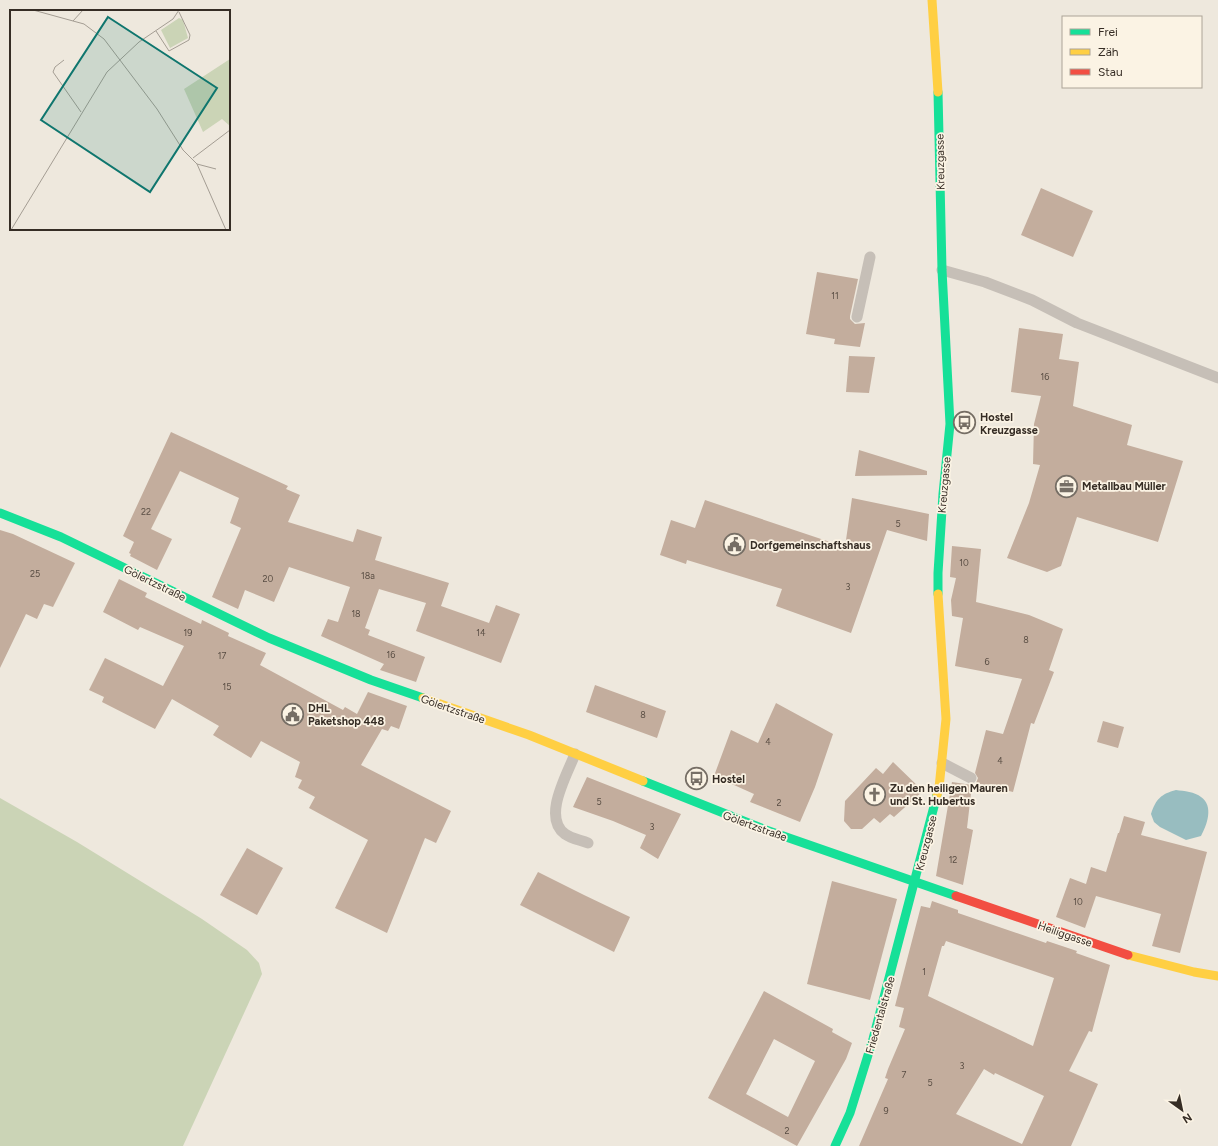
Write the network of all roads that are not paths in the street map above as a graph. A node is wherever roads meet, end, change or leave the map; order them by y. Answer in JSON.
{"nodes":[{"id":1,"x":932,"y":0,"type":"edge"},
{"id":2,"x":870,"y":257,"type":"dead end"},
{"id":3,"x":942,"y":270,"type":"junction"},
{"id":4,"x":857,"y":317,"type":"dead end"},
{"id":5,"x":1218,"y":378,"type":"edge"},
{"id":6,"x":0,"y":513,"type":"edge"},
{"id":7,"x":575,"y":754,"type":"junction"},
{"id":8,"x":942,"y":762,"type":"junction"},
{"id":9,"x":971,"y":778,"type":"dead end"},
{"id":10,"x":588,"y":843,"type":"dead end"},
{"id":11,"x":916,"y":881,"type":"junction"},
{"id":12,"x":1218,"y":976,"type":"edge"},
{"id":13,"x":835,"y":1146,"type":"edge"}],
"edges":[{"from":1,"to":3,"type":"street","name":"Kreuzgasse"},
{"from":2,"to":4,"type":"lane"},
{"from":3,"to":5,"type":"lane"},
{"from":3,"to":8,"type":"street","name":"Kreuzgasse"},
{"from":6,"to":7,"type":"street","name":"Gölertzstraße"},
{"from":7,"to":10,"type":"lane"},
{"from":7,"to":11,"type":"street","name":"Gölertzstraße"},
{"from":8,"to":9,"type":"lane"},
{"from":8,"to":11,"type":"street","name":"Kreuzgasse"},
{"from":11,"to":12,"type":"street","name":"Heiliggasse"},
{"from":11,"to":13,"type":"street","name":"Friedentalstraße"}]}
